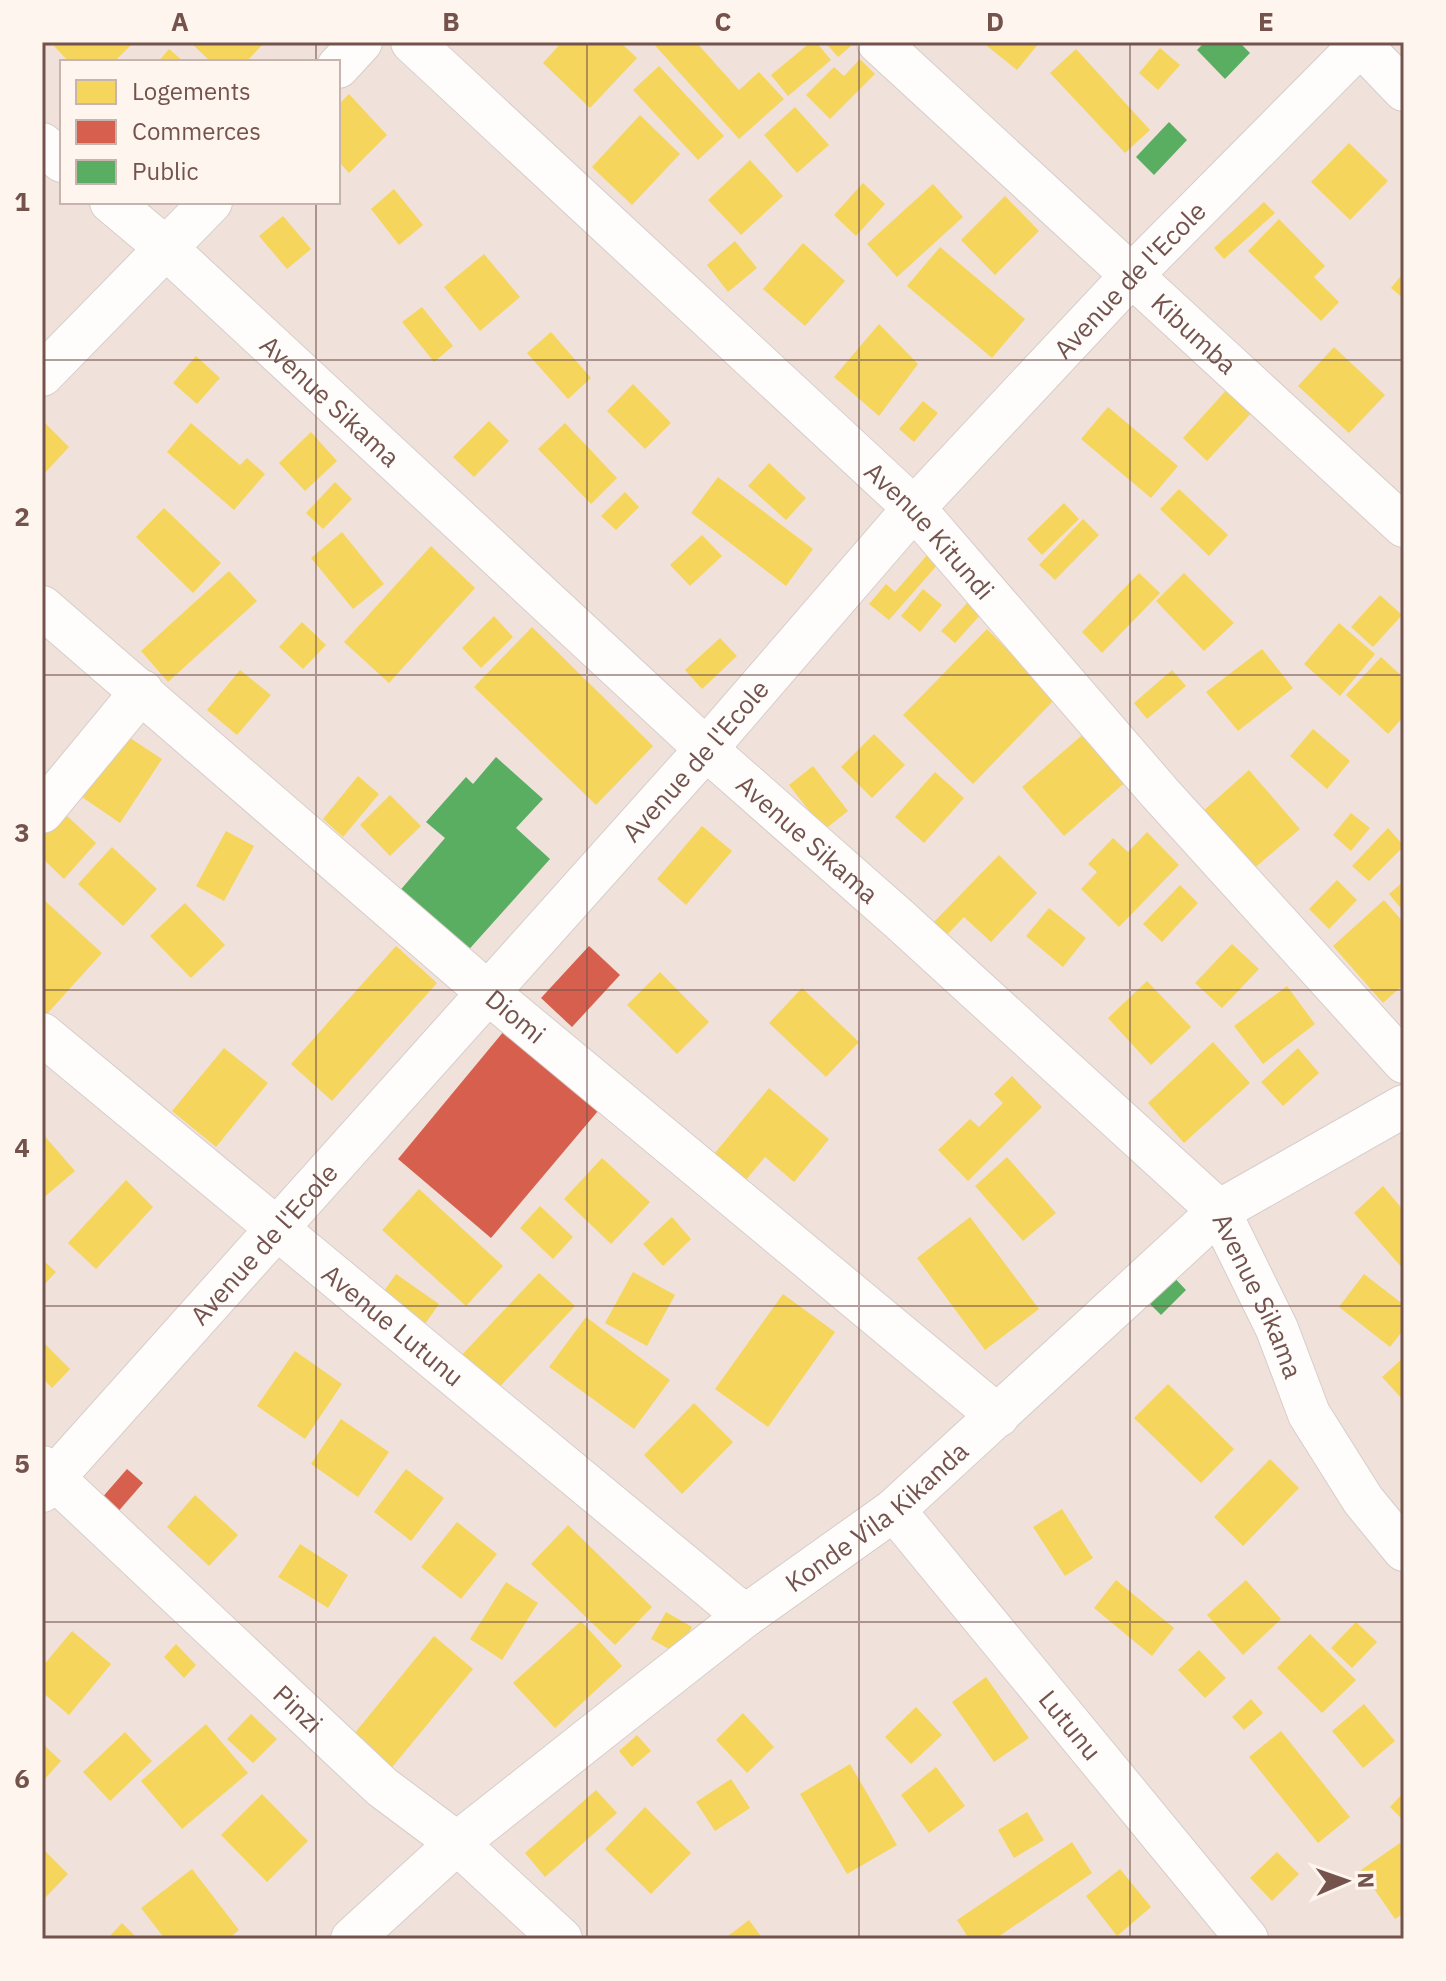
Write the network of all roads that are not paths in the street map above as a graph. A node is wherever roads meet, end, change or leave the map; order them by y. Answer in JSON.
{"nodes":[{"id":1,"x":361,"y":42,"type":"edge"},
{"id":2,"x":412,"y":42,"type":"edge"},
{"id":3,"x":878,"y":42,"type":"edge"},
{"id":4,"x":1361,"y":43,"type":"edge"},
{"id":5,"x":340,"y":65,"type":"edge"},
{"id":6,"x":1404,"y":90,"type":"edge"},
{"id":7,"x":42,"y":144,"type":"edge"},
{"id":8,"x":60,"y":159,"type":"edge"},
{"id":9,"x":113,"y":204,"type":"edge"},
{"id":10,"x":209,"y":204,"type":"edge"},
{"id":11,"x":167,"y":249,"type":"junction"},
{"id":12,"x":1132,"y":275,"type":"junction"},
{"id":13,"x":42,"y":375,"type":"edge"},
{"id":14,"x":914,"y":508,"type":"junction"},
{"id":15,"x":1404,"y":526,"type":"edge"},
{"id":16,"x":42,"y":607,"type":"edge"},
{"id":17,"x":142,"y":691,"type":"junction"},
{"id":18,"x":706,"y":749,"type":"junction"},
{"id":19,"x":42,"y":812,"type":"edge"},
{"id":20,"x":486,"y":991,"type":"junction"},
{"id":21,"x":42,"y":1034,"type":"edge"},
{"id":22,"x":1404,"y":1062,"type":"edge"},
{"id":23,"x":1404,"y":1106,"type":"edge"},
{"id":24,"x":1219,"y":1211,"type":"junction"},
{"id":25,"x":278,"y":1230,"type":"junction"},
{"id":26,"x":998,"y":1416,"type":"junction"},
{"id":27,"x":46,"y":1479,"type":"edge"},
{"id":28,"x":894,"y":1510,"type":"junction"},
{"id":29,"x":1404,"y":1550,"type":"edge"},
{"id":30,"x":745,"y":1616,"type":"junction"},
{"id":31,"x":457,"y":1843,"type":"junction"},
{"id":32,"x":352,"y":1939,"type":"edge"},
{"id":33,"x":561,"y":1939,"type":"edge"},
{"id":34,"x":1247,"y":1939,"type":"edge"}],
"edges":[{"from":1,"to":5,"type":"street"},
{"from":2,"to":14,"type":"street","name":"Avenue Kitundi"},
{"from":3,"to":12,"type":"street","name":"Kibumba"},
{"from":4,"to":6,"type":"street"},
{"from":4,"to":12,"type":"street","name":"Avenue de l'Ecole"},
{"from":7,"to":8,"type":"street"},
{"from":9,"to":11,"type":"street","name":"Avenue Sikama"},
{"from":10,"to":11,"type":"street"},
{"from":11,"to":13,"type":"street"},
{"from":11,"to":18,"type":"street","name":"Avenue Sikama"},
{"from":12,"to":14,"type":"street","name":"Avenue de l'Ecole"},
{"from":12,"to":15,"type":"street","name":"Kibumba"},
{"from":14,"to":18,"type":"street","name":"Avenue de l'Ecole"},
{"from":14,"to":22,"type":"street","name":"Avenue Kitundi"},
{"from":16,"to":17,"type":"street","name":"Diomi"},
{"from":17,"to":19,"type":"street"},
{"from":17,"to":20,"type":"street","name":"Diomi"},
{"from":18,"to":20,"type":"street","name":"Avenue de l'Ecole"},
{"from":18,"to":24,"type":"street","name":"Avenue Sikama"},
{"from":20,"to":25,"type":"street","name":"Avenue de l'Ecole"},
{"from":20,"to":26,"type":"street","name":"Diomi"},
{"from":21,"to":25,"type":"street","name":"Avenue Lutunu"},
{"from":23,"to":24,"type":"street","name":"Konde Vila Kikanda"},
{"from":24,"to":26,"type":"street","name":"Konde Vila Kikanda"},
{"from":24,"to":29,"type":"street","name":"Avenue Sikama"},
{"from":25,"to":27,"type":"street","name":"Avenue de l'Ecole"},
{"from":25,"to":30,"type":"street","name":"Avenue Lutunu"},
{"from":26,"to":28,"type":"street","name":"Konde Vila Kikanda"},
{"from":27,"to":31,"type":"street","name":"Pinzi"},
{"from":28,"to":30,"type":"street","name":"Konde Vila Kikanda"},
{"from":28,"to":34,"type":"street","name":"Lutunu"},
{"from":30,"to":31,"type":"street","name":"Konde Vila Kikanda"},
{"from":31,"to":32,"type":"street","name":"Konde Vila Kikanda"},
{"from":31,"to":33,"type":"street","name":"Pinzi"}]}
